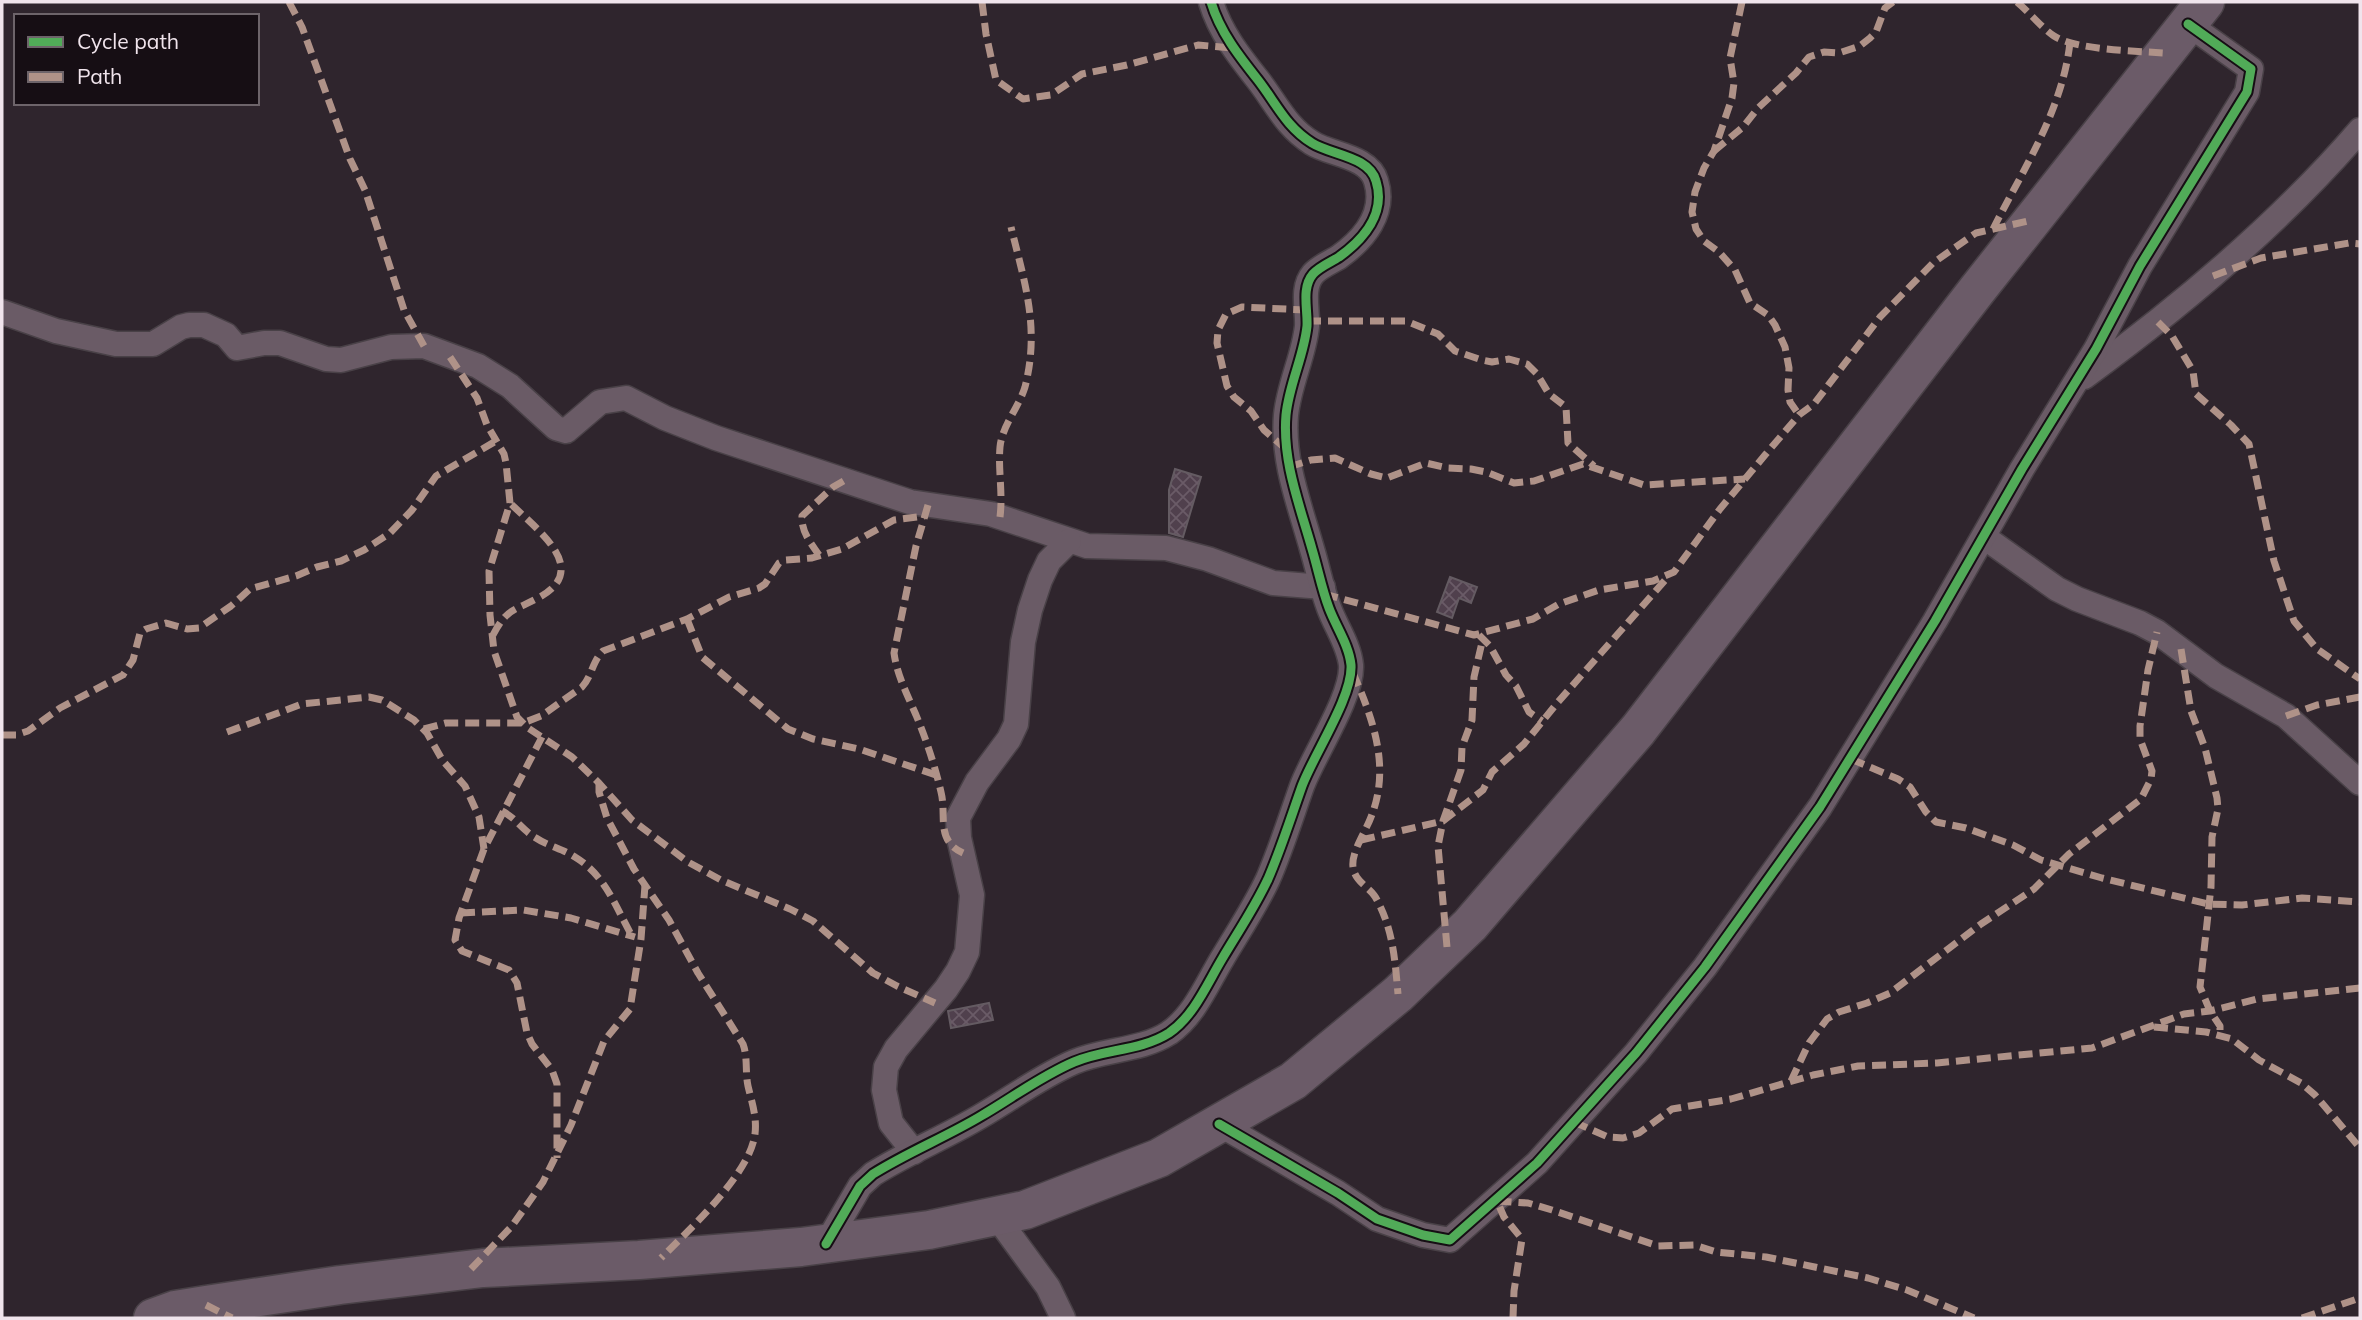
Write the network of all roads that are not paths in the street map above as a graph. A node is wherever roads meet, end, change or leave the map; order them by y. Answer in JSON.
{"nodes":[{"id":1,"x":1211,"y":2,"type":"edge"},
{"id":2,"x":2196,"y":13,"type":"edge"},
{"id":3,"x":2360,"y":130,"type":"edge"},
{"id":4,"x":2,"y":312,"type":"edge"},
{"id":5,"x":2072,"y":386,"type":"junction"},
{"id":6,"x":1984,"y":537,"type":"junction"},
{"id":7,"x":1069,"y":541,"type":"junction"},
{"id":8,"x":1323,"y":587,"type":"junction"},
{"id":9,"x":2360,"y":783,"type":"edge"},
{"id":10,"x":1219,"y":1124,"type":"junction"},
{"id":11,"x":914,"y":1152,"type":"junction"},
{"id":12,"x":996,"y":1216,"type":"junction"},
{"id":13,"x":826,"y":1244,"type":"junction"},
{"id":14,"x":153,"y":1318,"type":"edge"},
{"id":15,"x":1063,"y":1318,"type":"edge"}],
"edges":[{"from":1,"to":8,"type":"street"},
{"from":2,"to":5,"type":"street"},
{"from":2,"to":10,"type":"main road"},
{"from":3,"to":5,"type":"street"},
{"from":4,"to":7,"type":"street"},
{"from":5,"to":6,"type":"street"},
{"from":6,"to":9,"type":"street"},
{"from":6,"to":10,"type":"street"},
{"from":7,"to":8,"type":"street"},
{"from":7,"to":11,"type":"street"},
{"from":8,"to":11,"type":"street"},
{"from":10,"to":12,"type":"main road"},
{"from":11,"to":13,"type":"street"},
{"from":12,"to":13,"type":"main road"},
{"from":12,"to":15,"type":"street"},
{"from":13,"to":14,"type":"main road"}]}
